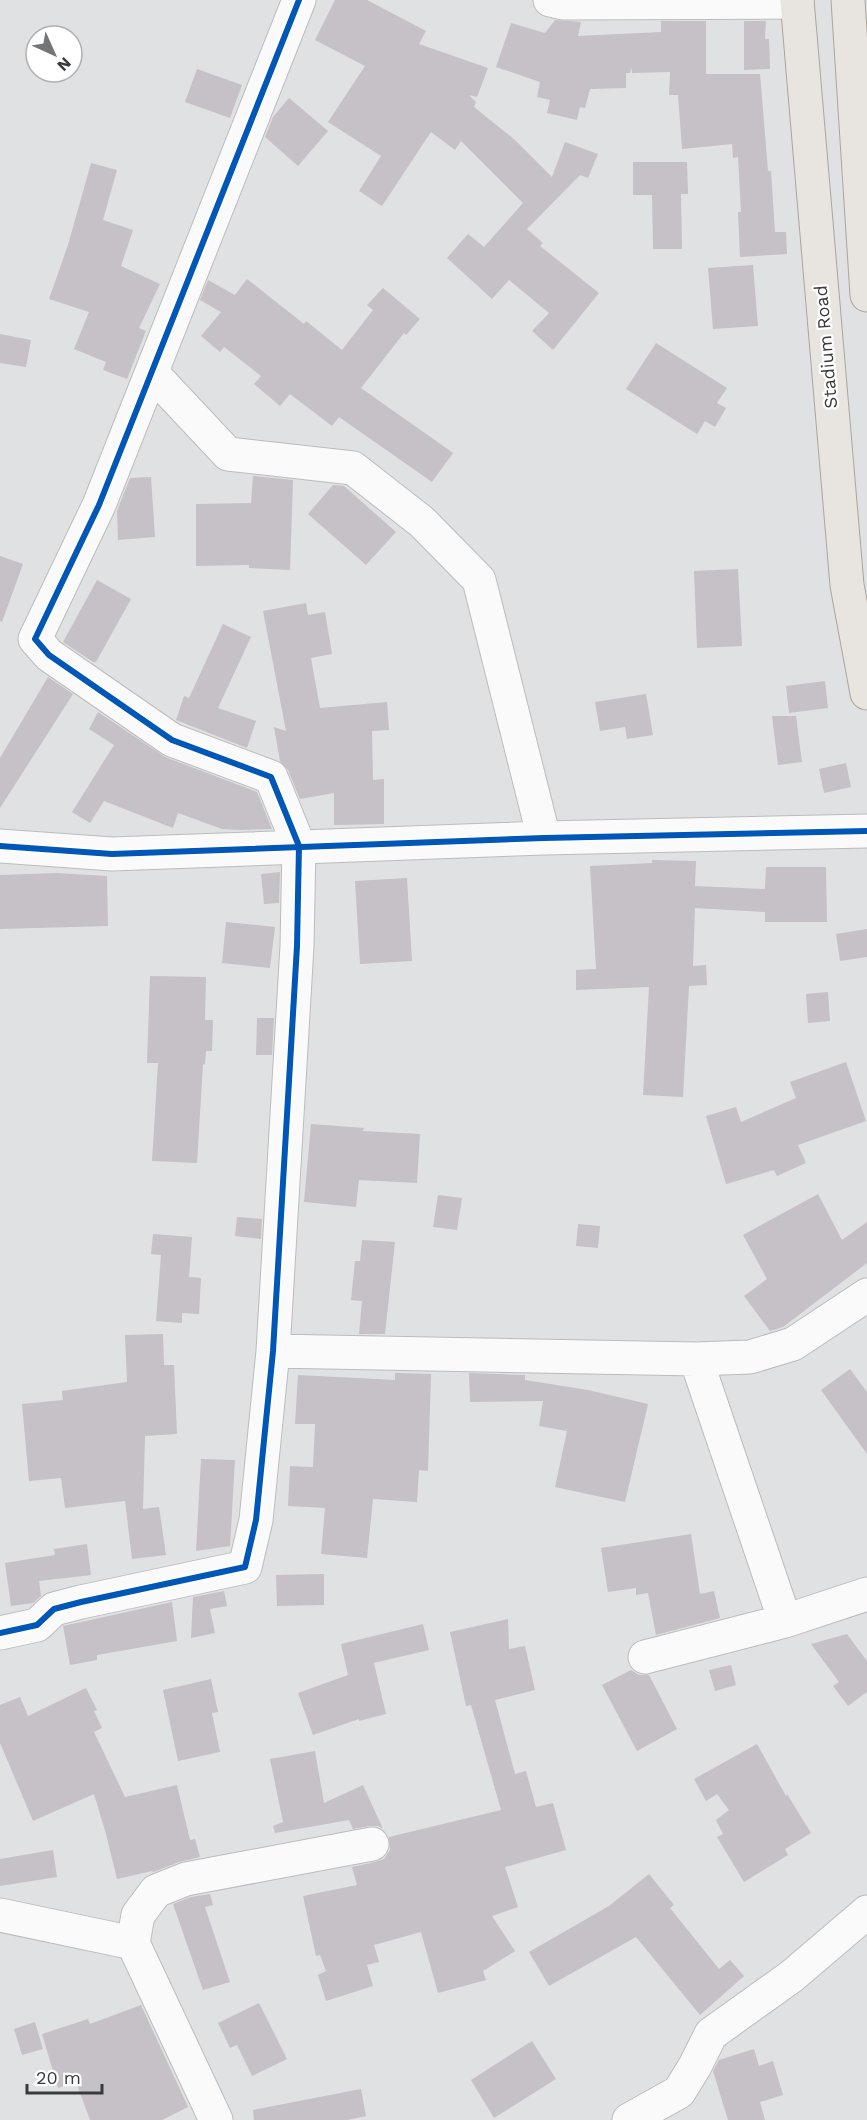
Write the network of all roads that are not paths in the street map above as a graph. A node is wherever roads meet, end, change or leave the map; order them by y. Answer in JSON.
{"nodes":[{"id":1,"x":299,"y":0,"type":"edge"},
{"id":2,"x":550,"y":0,"type":"edge"},
{"id":3,"x":848,"y":0,"type":"edge"},
{"id":4,"x":797,"y":1,"type":"edge"},
{"id":5,"x":867,"y":295,"type":"edge"},
{"id":6,"x":152,"y":374,"type":"junction"},
{"id":7,"x":867,"y":693,"type":"edge"},
{"id":8,"x":867,"y":831,"type":"edge"},
{"id":9,"x":544,"y":838,"type":"junction"},
{"id":10,"x":0,"y":846,"type":"edge"},
{"id":11,"x":298,"y":846,"type":"junction"},
{"id":12,"x":867,"y":1295,"type":"edge"},
{"id":13,"x":273,"y":1351,"type":"junction"},
{"id":14,"x":696,"y":1359,"type":"junction"},
{"id":15,"x":867,"y":1594,"type":"edge"},
{"id":16,"x":785,"y":1621,"type":"junction"},
{"id":17,"x":0,"y":1633,"type":"edge"},
{"id":18,"x":645,"y":1657,"type":"dead end"},
{"id":19,"x":372,"y":1844,"type":"dead end"},
{"id":20,"x":867,"y":1912,"type":"edge"},
{"id":21,"x":0,"y":1915,"type":"edge"},
{"id":22,"x":133,"y":1943,"type":"junction"},
{"id":23,"x":216,"y":2120,"type":"edge"},
{"id":24,"x":629,"y":2120,"type":"edge"}],
"edges":[{"from":1,"to":6,"type":"street"},
{"from":2,"to":4,"type":"street"},
{"from":3,"to":5,"type":"main road"},
{"from":4,"to":7,"type":"main road","name":"Stadium Road"},
{"from":6,"to":9,"type":"street"},
{"from":6,"to":11,"type":"street"},
{"from":8,"to":9,"type":"street"},
{"from":9,"to":11,"type":"street"},
{"from":10,"to":11,"type":"street"},
{"from":11,"to":13,"type":"street"},
{"from":12,"to":14,"type":"street"},
{"from":13,"to":14,"type":"street"},
{"from":13,"to":17,"type":"street"},
{"from":14,"to":16,"type":"street"},
{"from":15,"to":16,"type":"street"},
{"from":16,"to":18,"type":"street"},
{"from":19,"to":22,"type":"street"},
{"from":20,"to":24,"type":"street"},
{"from":21,"to":22,"type":"street"},
{"from":22,"to":23,"type":"street"}]}
